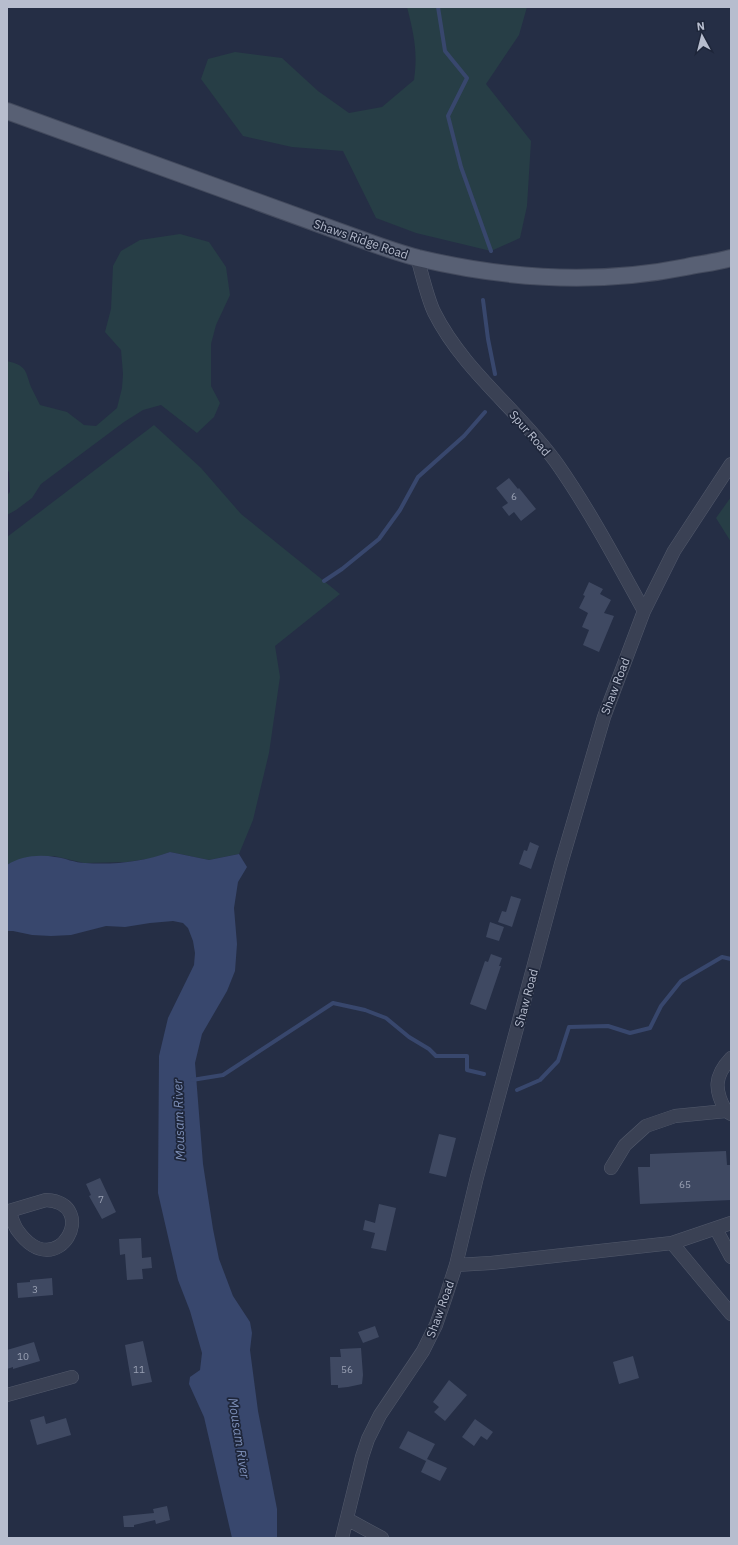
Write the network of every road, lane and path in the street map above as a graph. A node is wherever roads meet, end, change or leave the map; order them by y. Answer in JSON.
{"nodes":[{"id":1,"x":7,"y":111,"type":"edge"},
{"id":2,"x":417,"y":257,"type":"junction"},
{"id":3,"x":731,"y":258,"type":"edge"},
{"id":4,"x":731,"y":464,"type":"edge"},
{"id":5,"x":644,"y":611,"type":"junction"},
{"id":6,"x":731,"y":1058,"type":"edge"},
{"id":7,"x":728,"y":1112,"type":"edge"},
{"id":8,"x":611,"y":1168,"type":"dead end"},
{"id":9,"x":8,"y":1212,"type":"edge"},
{"id":10,"x":731,"y":1223,"type":"edge"},
{"id":11,"x":716,"y":1228,"type":"junction"},
{"id":12,"x":672,"y":1243,"type":"junction"},
{"id":13,"x":731,"y":1257,"type":"edge"},
{"id":14,"x":456,"y":1265,"type":"junction"},
{"id":15,"x":731,"y":1314,"type":"edge"},
{"id":16,"x":72,"y":1377,"type":"dead end"},
{"id":17,"x":7,"y":1395,"type":"edge"},
{"id":18,"x":347,"y":1520,"type":"junction"},
{"id":19,"x":342,"y":1538,"type":"edge"},
{"id":20,"x":382,"y":1538,"type":"edge"}],
"edges":[{"from":1,"to":2,"type":"main road","name":"Shaws Ridge Road"},
{"from":2,"to":3,"type":"main road","name":"Shaws Ridge Road"},
{"from":2,"to":5,"type":"street","name":"Spur Road"},
{"from":4,"to":5,"type":"street","name":"Shaw Road"},
{"from":5,"to":14,"type":"street","name":"Shaw Road"},
{"from":6,"to":7,"type":"street"},
{"from":7,"to":8,"type":"street"},
{"from":9,"to":9,"type":"street"},
{"from":10,"to":11,"type":"street"},
{"from":11,"to":12,"type":"street"},
{"from":11,"to":13,"type":"street"},
{"from":12,"to":14,"type":"street"},
{"from":12,"to":15,"type":"street"},
{"from":14,"to":18,"type":"street","name":"Shaw Road"},
{"from":16,"to":17,"type":"street"},
{"from":18,"to":19,"type":"street","name":"Shaw Road"},
{"from":18,"to":20,"type":"street"}]}
